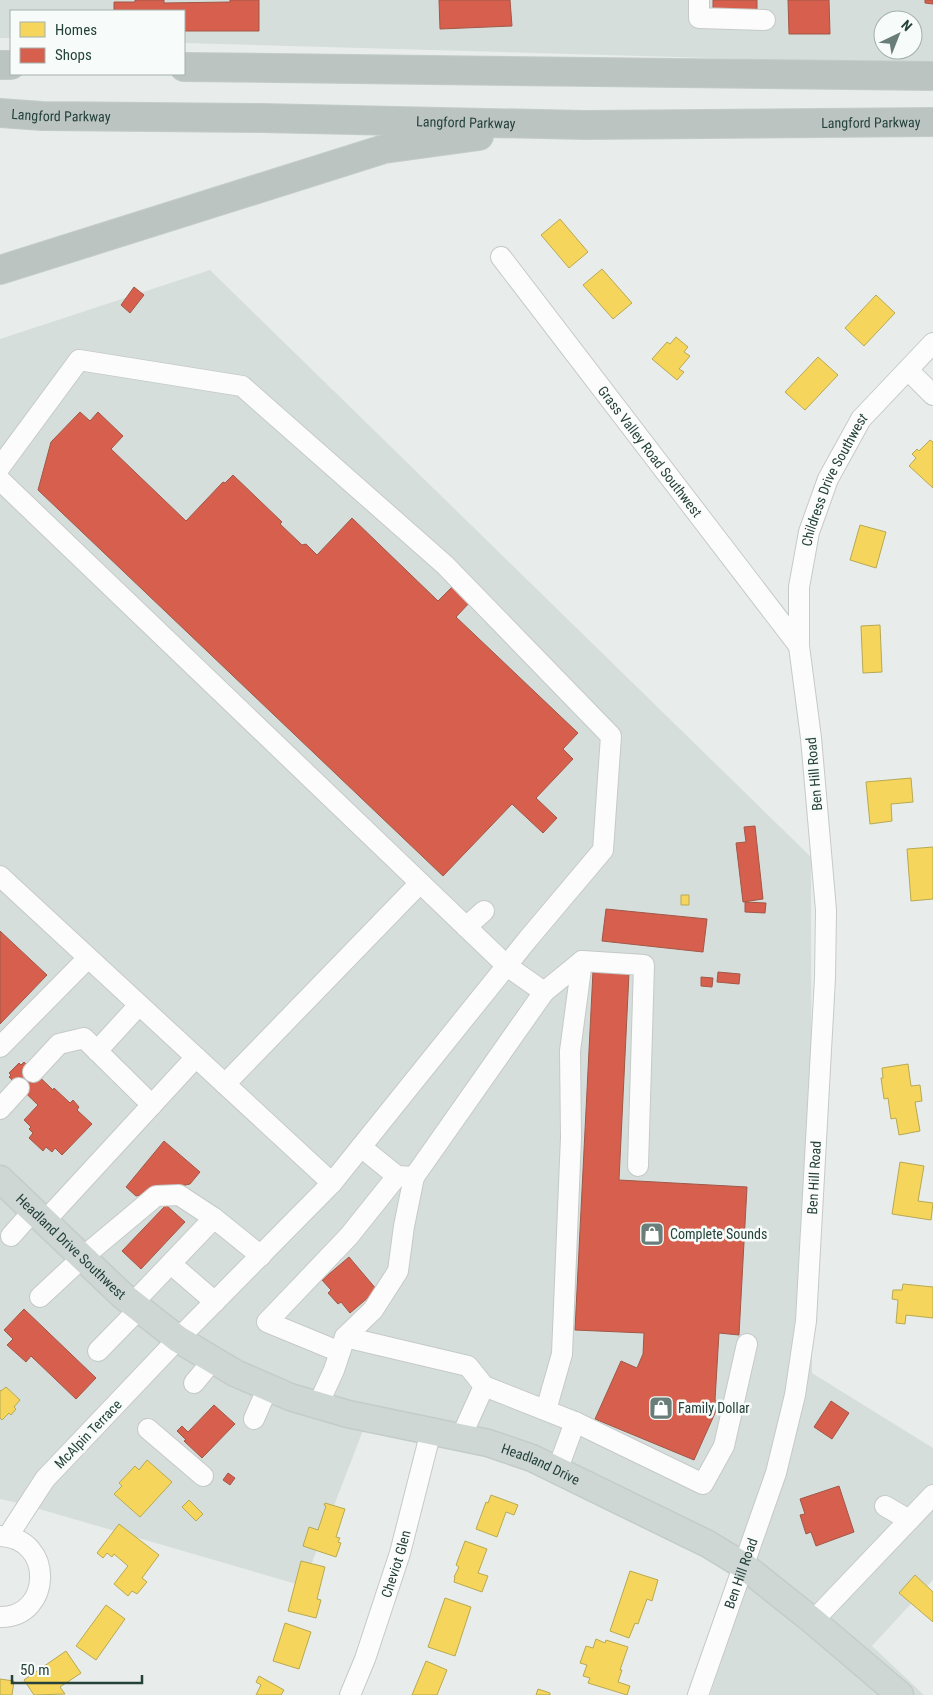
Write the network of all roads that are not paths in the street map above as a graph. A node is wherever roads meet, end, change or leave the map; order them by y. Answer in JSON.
{"nodes":[{"id":1,"x":699,"y":0,"type":"edge"},
{"id":2,"x":765,"y":20,"type":"dead end"},
{"id":3,"x":185,"y":67,"type":"edge"},
{"id":4,"x":933,"y":76,"type":"edge"},
{"id":5,"x":0,"y":113,"type":"edge"},
{"id":6,"x":933,"y":122,"type":"edge"},
{"id":7,"x":586,"y":125,"type":"junction"},
{"id":8,"x":501,"y":257,"type":"dead end"},
{"id":9,"x":0,"y":270,"type":"edge"},
{"id":10,"x":933,"y":343,"type":"edge"},
{"id":11,"x":908,"y":370,"type":"junction"},
{"id":12,"x":933,"y":395,"type":"edge"},
{"id":13,"x":0,"y":467,"type":"edge"},
{"id":14,"x":0,"y":480,"type":"edge"},
{"id":15,"x":799,"y":646,"type":"junction"},
{"id":16,"x":0,"y":876,"type":"edge"},
{"id":17,"x":420,"y":883,"type":"junction"},
{"id":18,"x":484,"y":911,"type":"dead end"},
{"id":19,"x":466,"y":927,"type":"junction"},
{"id":20,"x":88,"y":958,"type":"junction"},
{"id":21,"x":582,"y":961,"type":"junction"},
{"id":22,"x":507,"y":966,"type":"junction"},
{"id":23,"x":544,"y":992,"type":"junction"},
{"id":24,"x":139,"y":1006,"type":"junction"},
{"id":25,"x":0,"y":1047,"type":"edge"},
{"id":26,"x":97,"y":1051,"type":"junction"},
{"id":27,"x":196,"y":1057,"type":"junction"},
{"id":28,"x":33,"y":1072,"type":"dead end"},
{"id":29,"x":225,"y":1084,"type":"junction"},
{"id":30,"x":19,"y":1088,"type":"dead end"},
{"id":31,"x":152,"y":1104,"type":"junction"},
{"id":32,"x":0,"y":1109,"type":"edge"},
{"id":33,"x":361,"y":1147,"type":"junction"},
{"id":34,"x":638,"y":1166,"type":"dead end"},
{"id":35,"x":406,"y":1177,"type":"junction"},
{"id":36,"x":0,"y":1179,"type":"edge"},
{"id":37,"x":332,"y":1183,"type":"junction"},
{"id":38,"x":39,"y":1216,"type":"junction"},
{"id":39,"x":214,"y":1218,"type":"junction"},
{"id":40,"x":11,"y":1236,"type":"dead end"},
{"id":41,"x":261,"y":1256,"type":"junction"},
{"id":42,"x":83,"y":1257,"type":"junction"},
{"id":43,"x":171,"y":1264,"type":"junction"},
{"id":44,"x":40,"y":1297,"type":"dead end"},
{"id":45,"x":215,"y":1302,"type":"junction"},
{"id":46,"x":139,"y":1308,"type":"junction"},
{"id":47,"x":178,"y":1339,"type":"junction"},
{"id":48,"x":747,"y":1344,"type":"dead end"},
{"id":49,"x":343,"y":1345,"type":"junction"},
{"id":50,"x":98,"y":1351,"type":"dead end"},
{"id":51,"x":213,"y":1360,"type":"junction"},
{"id":52,"x":194,"y":1384,"type":"dead end"},
{"id":53,"x":484,"y":1386,"type":"junction"},
{"id":54,"x":268,"y":1387,"type":"junction"},
{"id":55,"x":318,"y":1405,"type":"junction"},
{"id":56,"x":546,"y":1410,"type":"junction"},
{"id":57,"x":254,"y":1420,"type":"dead end"},
{"id":58,"x":575,"y":1422,"type":"junction"},
{"id":59,"x":148,"y":1429,"type":"dead end"},
{"id":60,"x":431,"y":1431,"type":"junction"},
{"id":61,"x":461,"y":1437,"type":"junction"},
{"id":62,"x":557,"y":1471,"type":"junction"},
{"id":63,"x":203,"y":1476,"type":"dead end"},
{"id":64,"x":933,"y":1495,"type":"edge"},
{"id":65,"x":885,"y":1506,"type":"dead end"},
{"id":66,"x":909,"y":1520,"type":"junction"},
{"id":67,"x":4,"y":1536,"type":"edge"},
{"id":68,"x":744,"y":1566,"type":"junction"},
{"id":69,"x":0,"y":1617,"type":"edge"},
{"id":70,"x":813,"y":1621,"type":"junction"},
{"id":71,"x":897,"y":1694,"type":"edge"},
{"id":72,"x":350,"y":1695,"type":"edge"},
{"id":73,"x":698,"y":1695,"type":"edge"}],
"edges":[{"from":1,"to":2,"type":"street"},
{"from":3,"to":4,"type":"highway"},
{"from":5,"to":7,"type":"highway","name":"Langford Parkway"},
{"from":6,"to":7,"type":"highway","name":"Langford Parkway"},
{"from":7,"to":9,"type":"highway"},
{"from":8,"to":15,"type":"street","name":"Grass Valley Road Southwest"},
{"from":10,"to":11,"type":"street","name":"Childress Drive Southwest"},
{"from":11,"to":12,"type":"street"},
{"from":11,"to":15,"type":"street","name":"Childress Drive Southwest"},
{"from":13,"to":22,"type":"street","name":"McAlpin Terrace"},
{"from":14,"to":17,"type":"street"},
{"from":15,"to":68,"type":"street","name":"Ben Hill Road"},
{"from":16,"to":20,"type":"street"},
{"from":17,"to":19,"type":"street"},
{"from":17,"to":29,"type":"street"},
{"from":18,"to":19,"type":"street"},
{"from":19,"to":22,"type":"street"},
{"from":20,"to":24,"type":"street"},
{"from":20,"to":25,"type":"street"},
{"from":21,"to":23,"type":"street"},
{"from":21,"to":34,"type":"street"},
{"from":21,"to":56,"type":"street"},
{"from":22,"to":23,"type":"street"},
{"from":22,"to":33,"type":"street","name":"McAlpin Terrace"},
{"from":23,"to":35,"type":"street"},
{"from":24,"to":26,"type":"street"},
{"from":24,"to":27,"type":"street"},
{"from":26,"to":28,"type":"street"},
{"from":26,"to":31,"type":"street"},
{"from":27,"to":29,"type":"street"},
{"from":27,"to":31,"type":"street"},
{"from":29,"to":37,"type":"street"},
{"from":30,"to":32,"type":"street"},
{"from":31,"to":38,"type":"street"},
{"from":33,"to":35,"type":"street"},
{"from":33,"to":37,"type":"street","name":"McAlpin Terrace"},
{"from":35,"to":49,"type":"street"},
{"from":35,"to":49,"type":"street"},
{"from":36,"to":38,"type":"main road","name":"Headland Drive Southwest"},
{"from":37,"to":41,"type":"street","name":"McAlpin Terrace"},
{"from":38,"to":40,"type":"street"},
{"from":38,"to":42,"type":"main road","name":"Headland Drive Southwest"},
{"from":39,"to":41,"type":"street"},
{"from":39,"to":42,"type":"street"},
{"from":39,"to":43,"type":"street"},
{"from":41,"to":45,"type":"street","name":"McAlpin Terrace"},
{"from":42,"to":44,"type":"street"},
{"from":42,"to":46,"type":"main road","name":"Headland Drive Southwest"},
{"from":43,"to":45,"type":"street"},
{"from":43,"to":46,"type":"street"},
{"from":45,"to":47,"type":"street","name":"McAlpin Terrace"},
{"from":46,"to":47,"type":"main road","name":"Headland Drive"},
{"from":46,"to":50,"type":"street"},
{"from":47,"to":51,"type":"main road","name":"Headland Drive"},
{"from":47,"to":67,"type":"street","name":"McAlpin Terrace"},
{"from":48,"to":58,"type":"street"},
{"from":49,"to":53,"type":"street"},
{"from":49,"to":55,"type":"street"},
{"from":51,"to":52,"type":"street"},
{"from":51,"to":54,"type":"main road","name":"Headland Drive"},
{"from":53,"to":56,"type":"street"},
{"from":53,"to":61,"type":"street"},
{"from":54,"to":55,"type":"main road","name":"Headland Drive"},
{"from":54,"to":57,"type":"street"},
{"from":55,"to":60,"type":"main road","name":"Headland Drive"},
{"from":56,"to":58,"type":"street"},
{"from":58,"to":62,"type":"street"},
{"from":59,"to":63,"type":"street"},
{"from":60,"to":61,"type":"main road","name":"Headland Drive"},
{"from":60,"to":72,"type":"street","name":"Cheviot Glen"},
{"from":61,"to":62,"type":"main road","name":"Headland Drive"},
{"from":62,"to":68,"type":"main road","name":"Headland Drive"},
{"from":64,"to":66,"type":"street"},
{"from":65,"to":66,"type":"street"},
{"from":66,"to":70,"type":"street"},
{"from":67,"to":69,"type":"street","name":"McAlpin Terrace"},
{"from":68,"to":70,"type":"main road","name":"Headland Drive"},
{"from":68,"to":73,"type":"street","name":"Ben Hill Road"},
{"from":70,"to":71,"type":"main road","name":"Headland Drive"}]}
